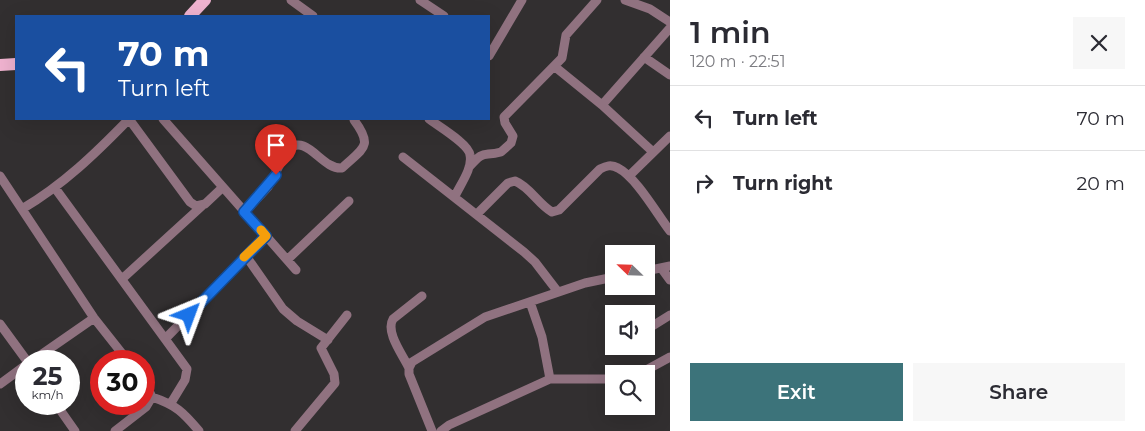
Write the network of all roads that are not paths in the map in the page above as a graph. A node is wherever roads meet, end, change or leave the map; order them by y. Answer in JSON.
{"nodes":[{"id":1,"x":205,"y":0,"type":"edge"},
{"id":2,"x":291,"y":0,"type":"edge"},
{"id":3,"x":420,"y":0,"type":"edge"},
{"id":4,"x":522,"y":0,"type":"edge"},
{"id":5,"x":597,"y":0,"type":"edge"},
{"id":6,"x":625,"y":0,"type":"edge"},
{"id":7,"x":191,"y":15,"type":"edge"},
{"id":8,"x":312,"y":15,"type":"edge"},
{"id":9,"x":442,"y":15,"type":"edge"},
{"id":10,"x":670,"y":22,"type":"edge"},
{"id":11,"x":670,"y":28,"type":"edge"},
{"id":12,"x":490,"y":52,"type":"edge"},
{"id":13,"x":644,"y":56,"type":"junction"},
{"id":14,"x":15,"y":64,"type":"edge"},
{"id":15,"x":0,"y":65,"type":"edge"},
{"id":16,"x":554,"y":66,"type":"junction"},
{"id":17,"x":670,"y":75,"type":"edge"},
{"id":18,"x":602,"y":105,"type":"junction"},
{"id":19,"x":128,"y":120,"type":"edge"},
{"id":20,"x":130,"y":120,"type":"edge"},
{"id":21,"x":164,"y":120,"type":"edge"},
{"id":22,"x":354,"y":120,"type":"edge"},
{"id":23,"x":430,"y":120,"type":"edge"},
{"id":24,"x":670,"y":136,"type":"edge"},
{"id":25,"x":652,"y":151,"type":"junction"},
{"id":26,"x":402,"y":157,"type":"dead end"},
{"id":27,"x":469,"y":167,"type":"junction"},
{"id":28,"x":0,"y":176,"type":"edge"},
{"id":29,"x":629,"y":176,"type":"junction"},
{"id":30,"x":223,"y":187,"type":"junction"},
{"id":31,"x":55,"y":188,"type":"junction"},
{"id":32,"x":455,"y":196,"type":"junction"},
{"id":33,"x":349,"y":201,"type":"dead end"},
{"id":34,"x":205,"y":204,"type":"junction"},
{"id":35,"x":22,"y":209,"type":"junction"},
{"id":36,"x":244,"y":212,"type":"junction"},
{"id":37,"x":477,"y":214,"type":"junction"},
{"id":38,"x":670,"y":231,"type":"edge"},
{"id":39,"x":266,"y":236,"type":"junction"},
{"id":40,"x":246,"y":256,"type":"junction"},
{"id":41,"x":287,"y":260,"type":"junction"},
{"id":42,"x":666,"y":267,"type":"edge"},
{"id":43,"x":296,"y":270,"type":"dead end"},
{"id":44,"x":122,"y":279,"type":"junction"},
{"id":45,"x":605,"y":279,"type":"edge"},
{"id":46,"x":670,"y":280,"type":"edge"},
{"id":47,"x":558,"y":292,"type":"junction"},
{"id":48,"x":422,"y":296,"type":"dead end"},
{"id":49,"x":530,"y":302,"type":"junction"},
{"id":50,"x":347,"y":314,"type":"dead end"},
{"id":51,"x":670,"y":315,"type":"edge"},
{"id":52,"x":94,"y":318,"type":"junction"},
{"id":53,"x":0,"y":324,"type":"edge"},
{"id":54,"x":655,"y":324,"type":"edge"},
{"id":55,"x":166,"y":338,"type":"junction"},
{"id":56,"x":328,"y":340,"type":"junction"},
{"id":57,"x":19,"y":350,"type":"edge"},
{"id":58,"x":48,"y":350,"type":"edge"},
{"id":59,"x":119,"y":350,"type":"edge"},
{"id":60,"x":670,"y":357,"type":"edge"},
{"id":61,"x":655,"y":365,"type":"edge"},
{"id":62,"x":409,"y":368,"type":"junction"},
{"id":63,"x":15,"y":373,"type":"edge"},
{"id":64,"x":550,"y":379,"type":"junction"},
{"id":65,"x":605,"y":379,"type":"edge"},
{"id":66,"x":0,"y":384,"type":"edge"},
{"id":67,"x":155,"y":399,"type":"edge"},
{"id":68,"x":171,"y":404,"type":"junction"},
{"id":69,"x":64,"y":415,"type":"edge"},
{"id":70,"x":136,"y":415,"type":"edge"},
{"id":71,"x":75,"y":431,"type":"edge"},
{"id":72,"x":115,"y":431,"type":"edge"},
{"id":73,"x":199,"y":431,"type":"edge"},
{"id":74,"x":295,"y":431,"type":"edge"},
{"id":75,"x":432,"y":431,"type":"edge"},
{"id":76,"x":441,"y":431,"type":"edge"}],
"edges":[{"from":1,"to":7,"type":"main road"},
{"from":2,"to":8,"type":"street"},
{"from":3,"to":9,"type":"street"},
{"from":4,"to":12,"type":"street"},
{"from":5,"to":16,"type":"street"},
{"from":6,"to":10,"type":"street"},
{"from":11,"to":13,"type":"street"},
{"from":13,"to":17,"type":"street"},
{"from":13,"to":18,"type":"street"},
{"from":14,"to":15,"type":"main road"},
{"from":16,"to":18,"type":"street"},
{"from":16,"to":27,"type":"street"},
{"from":18,"to":25,"type":"street"},
{"from":19,"to":31,"type":"street"},
{"from":20,"to":34,"type":"street"},
{"from":21,"to":30,"type":"street"},
{"from":22,"to":36,"type":"street"},
{"from":23,"to":27,"type":"street"},
{"from":24,"to":25,"type":"street"},
{"from":25,"to":29,"type":"street"},
{"from":26,"to":32,"type":"street"},
{"from":27,"to":32,"type":"street"},
{"from":28,"to":35,"type":"street"},
{"from":29,"to":37,"type":"street"},
{"from":29,"to":38,"type":"street"},
{"from":30,"to":34,"type":"street"},
{"from":30,"to":36,"type":"street"},
{"from":31,"to":35,"type":"street"},
{"from":31,"to":44,"type":"street"},
{"from":32,"to":37,"type":"street"},
{"from":33,"to":41,"type":"street"},
{"from":34,"to":44,"type":"street"},
{"from":35,"to":52,"type":"street"},
{"from":36,"to":39,"type":"street"},
{"from":37,"to":47,"type":"street"},
{"from":39,"to":40,"type":"street"},
{"from":39,"to":41,"type":"street"},
{"from":40,"to":55,"type":"street"},
{"from":40,"to":56,"type":"street"},
{"from":41,"to":43,"type":"street"},
{"from":42,"to":46,"type":"street"},
{"from":44,"to":55,"type":"street"},
{"from":45,"to":47,"type":"street"},
{"from":47,"to":49,"type":"street"},
{"from":48,"to":62,"type":"street"},
{"from":49,"to":62,"type":"street"},
{"from":49,"to":64,"type":"street"},
{"from":50,"to":56,"type":"street"},
{"from":51,"to":54,"type":"street"},
{"from":52,"to":58,"type":"street"},
{"from":52,"to":59,"type":"street"},
{"from":53,"to":57,"type":"street"},
{"from":55,"to":68,"type":"street"},
{"from":56,"to":74,"type":"street"},
{"from":60,"to":61,"type":"street"},
{"from":62,"to":75,"type":"street"},
{"from":63,"to":66,"type":"street"},
{"from":64,"to":65,"type":"street"},
{"from":64,"to":76,"type":"street"},
{"from":67,"to":68,"type":"street"},
{"from":68,"to":73,"type":"street"},
{"from":69,"to":71,"type":"street"},
{"from":70,"to":72,"type":"street"}]}
